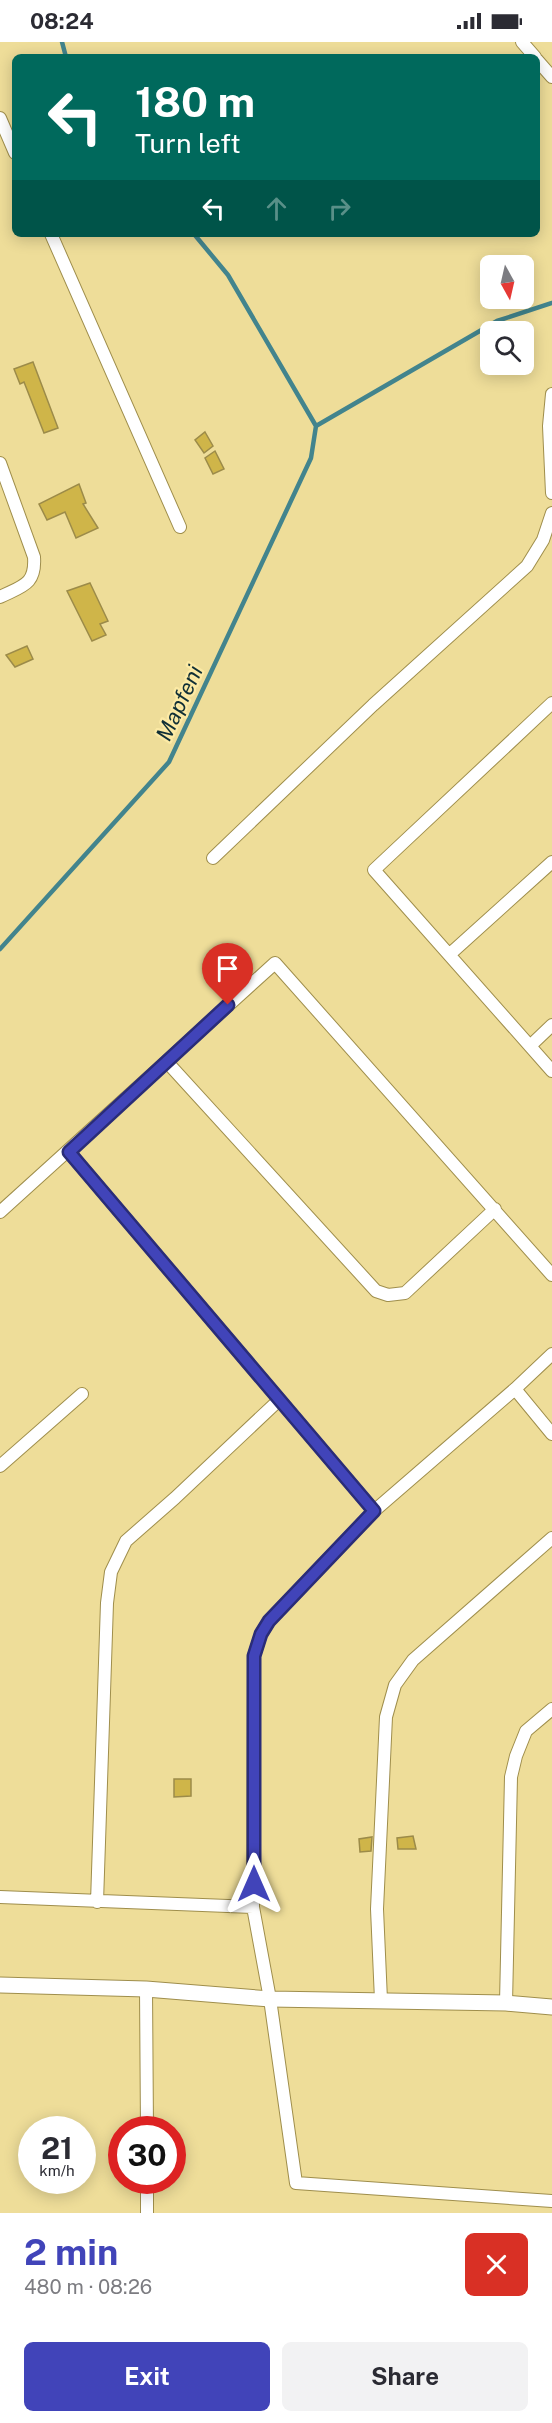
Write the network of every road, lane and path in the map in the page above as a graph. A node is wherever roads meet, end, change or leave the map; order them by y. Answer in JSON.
{"nodes":[{"id":1,"x":522,"y":42,"type":"edge"},
{"id":2,"x":532,"y":54,"type":"edge"},
{"id":3,"x":540,"y":63,"type":"edge"},
{"id":4,"x":552,"y":77,"type":"edge"},
{"id":5,"x":0,"y":118,"type":"edge"},
{"id":6,"x":12,"y":146,"type":"edge"},
{"id":7,"x":52,"y":237,"type":"edge"},
{"id":8,"x":552,"y":394,"type":"edge"},
{"id":9,"x":0,"y":463,"type":"edge"},
{"id":10,"x":552,"y":493,"type":"edge"},
{"id":11,"x":552,"y":513,"type":"edge"},
{"id":12,"x":180,"y":527,"type":"dead end"},
{"id":13,"x":0,"y":597,"type":"edge"},
{"id":14,"x":552,"y":703,"type":"edge"},
{"id":15,"x":213,"y":858,"type":"dead end"},
{"id":16,"x":552,"y":862,"type":"edge"},
{"id":17,"x":450,"y":954,"type":"junction"},
{"id":18,"x":552,"y":1025,"type":"edge"},
{"id":19,"x":530,"y":1046,"type":"junction"},
{"id":20,"x":167,"y":1062,"type":"junction"},
{"id":21,"x":552,"y":1071,"type":"edge"},
{"id":22,"x":69,"y":1152,"type":"junction"},
{"id":23,"x":495,"y":1209,"type":"junction"},
{"id":24,"x":0,"y":1212,"type":"edge"},
{"id":25,"x":552,"y":1275,"type":"edge"},
{"id":26,"x":552,"y":1354,"type":"edge"},
{"id":27,"x":515,"y":1389,"type":"junction"},
{"id":28,"x":82,"y":1394,"type":"dead end"},
{"id":29,"x":278,"y":1401,"type":"junction"},
{"id":30,"x":552,"y":1434,"type":"edge"},
{"id":31,"x":0,"y":1466,"type":"edge"},
{"id":32,"x":374,"y":1511,"type":"junction"},
{"id":33,"x":552,"y":1538,"type":"edge"},
{"id":34,"x":552,"y":1709,"type":"edge"},
{"id":35,"x":0,"y":1897,"type":"edge"},
{"id":36,"x":97,"y":1902,"type":"junction"},
{"id":37,"x":253,"y":1907,"type":"junction"},
{"id":38,"x":0,"y":1985,"type":"edge"},
{"id":39,"x":146,"y":1989,"type":"junction"},
{"id":40,"x":270,"y":1999,"type":"junction"},
{"id":41,"x":381,"y":2000,"type":"junction"},
{"id":42,"x":506,"y":2003,"type":"junction"},
{"id":43,"x":552,"y":2007,"type":"edge"},
{"id":44,"x":147,"y":2116,"type":"edge"},
{"id":45,"x":147,"y":2194,"type":"edge"},
{"id":46,"x":552,"y":2201,"type":"edge"},
{"id":47,"x":147,"y":2213,"type":"edge"}],
"edges":[{"from":1,"to":2,"type":"street"},
{"from":3,"to":4,"type":"street"},
{"from":5,"to":6,"type":"street"},
{"from":7,"to":12,"type":"street"},
{"from":8,"to":10,"type":"street"},
{"from":9,"to":13,"type":"street"},
{"from":11,"to":15,"type":"street"},
{"from":14,"to":17,"type":"street"},
{"from":16,"to":17,"type":"street"},
{"from":17,"to":19,"type":"street"},
{"from":18,"to":19,"type":"street"},
{"from":19,"to":21,"type":"street"},
{"from":20,"to":22,"type":"street"},
{"from":20,"to":23,"type":"street"},
{"from":20,"to":23,"type":"street"},
{"from":22,"to":24,"type":"street"},
{"from":22,"to":29,"type":"street"},
{"from":23,"to":25,"type":"street"},
{"from":26,"to":27,"type":"street"},
{"from":27,"to":30,"type":"street"},
{"from":27,"to":32,"type":"street"},
{"from":28,"to":31,"type":"street"},
{"from":29,"to":32,"type":"street"},
{"from":29,"to":36,"type":"street"},
{"from":32,"to":37,"type":"street"},
{"from":33,"to":41,"type":"street"},
{"from":34,"to":42,"type":"street"},
{"from":35,"to":36,"type":"street"},
{"from":36,"to":37,"type":"street"},
{"from":37,"to":40,"type":"street"},
{"from":38,"to":39,"type":"street"},
{"from":39,"to":40,"type":"street"},
{"from":39,"to":44,"type":"street"},
{"from":40,"to":41,"type":"street"},
{"from":40,"to":46,"type":"street"},
{"from":41,"to":42,"type":"street"},
{"from":42,"to":43,"type":"street"},
{"from":45,"to":47,"type":"street"}]}
